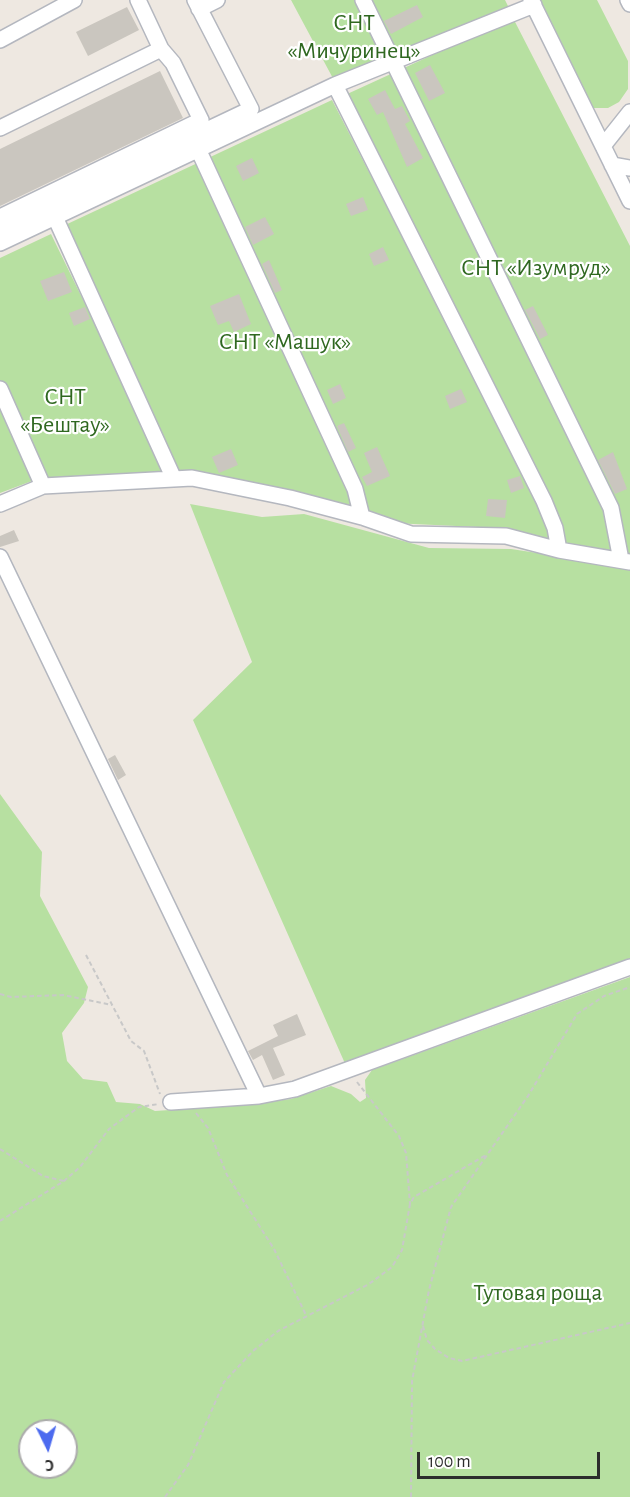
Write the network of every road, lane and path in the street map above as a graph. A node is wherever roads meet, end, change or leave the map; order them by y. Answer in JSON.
{"nodes":[{"id":1,"x":74,"y":0,"type":"edge"},
{"id":2,"x":138,"y":0,"type":"edge"},
{"id":3,"x":217,"y":0,"type":"edge"},
{"id":4,"x":363,"y":0,"type":"edge"},
{"id":5,"x":533,"y":3,"type":"edge"},
{"id":6,"x":197,"y":4,"type":"edge"},
{"id":7,"x":0,"y":40,"type":"edge"},
{"id":8,"x":161,"y":49,"type":"junction"},
{"id":9,"x":394,"y":60,"type":"junction"},
{"id":10,"x":335,"y":85,"type":"junction"},
{"id":11,"x":630,"y":112,"type":"edge"},
{"id":12,"x":0,"y":128,"type":"edge"},
{"id":13,"x":603,"y":146,"type":"junction"},
{"id":14,"x":198,"y":149,"type":"junction"},
{"id":15,"x":612,"y":165,"type":"junction"},
{"id":16,"x":630,"y":168,"type":"edge"},
{"id":17,"x":630,"y":201,"type":"edge"},
{"id":18,"x":0,"y":216,"type":"edge"},
{"id":19,"x":55,"y":217,"type":"junction"},
{"id":20,"x":0,"y":228,"type":"edge"},
{"id":21,"x":0,"y":243,"type":"edge"},
{"id":22,"x":0,"y":389,"type":"edge"},
{"id":23,"x":174,"y":480,"type":"junction"},
{"id":24,"x":43,"y":486,"type":"junction"},
{"id":25,"x":0,"y":504,"type":"edge"},
{"id":26,"x":362,"y":517,"type":"junction"},
{"id":27,"x":559,"y":550,"type":"junction"},
{"id":28,"x":0,"y":557,"type":"edge"},
{"id":29,"x":625,"y":561,"type":"edge"},
{"id":30,"x":86,"y":955,"type":"dead end"},
{"id":31,"x":630,"y":967,"type":"edge"},
{"id":32,"x":630,"y":987,"type":"edge"},
{"id":33,"x":0,"y":994,"type":"edge"},
{"id":34,"x":112,"y":1005,"type":"junction"},
{"id":35,"x":350,"y":1069,"type":"junction"},
{"id":36,"x":259,"y":1096,"type":"junction"},
{"id":37,"x":171,"y":1102,"type":"junction"},
{"id":38,"x":192,"y":1108,"type":"dead end"},
{"id":39,"x":0,"y":1149,"type":"edge"},
{"id":40,"x":486,"y":1155,"type":"junction"},
{"id":41,"x":64,"y":1181,"type":"junction"},
{"id":42,"x":410,"y":1204,"type":"junction"},
{"id":43,"x":0,"y":1221,"type":"edge"},
{"id":44,"x":306,"y":1315,"type":"junction"},
{"id":45,"x":423,"y":1323,"type":"junction"},
{"id":46,"x":630,"y":1323,"type":"edge"},
{"id":47,"x":165,"y":1497,"type":"edge"},
{"id":48,"x":411,"y":1497,"type":"edge"}],
"edges":[{"from":1,"to":7,"type":"street"},
{"from":2,"to":8,"type":"street"},
{"from":3,"to":6,"type":"street"},
{"from":4,"to":9,"type":"street"},
{"from":5,"to":9,"type":"street"},
{"from":5,"to":13,"type":"street"},
{"from":6,"to":20,"type":"street"},
{"from":8,"to":12,"type":"street"},
{"from":8,"to":18,"type":"street"},
{"from":9,"to":10,"type":"street"},
{"from":9,"to":29,"type":"street"},
{"from":10,"to":14,"type":"street"},
{"from":10,"to":27,"type":"street"},
{"from":11,"to":13,"type":"street"},
{"from":13,"to":15,"type":"street"},
{"from":14,"to":19,"type":"street"},
{"from":14,"to":26,"type":"street"},
{"from":15,"to":16,"type":"street"},
{"from":15,"to":17,"type":"street"},
{"from":19,"to":21,"type":"street"},
{"from":19,"to":23,"type":"street"},
{"from":22,"to":24,"type":"street"},
{"from":23,"to":24,"type":"street"},
{"from":23,"to":26,"type":"street"},
{"from":24,"to":25,"type":"street"},
{"from":26,"to":27,"type":"street"},
{"from":27,"to":29,"type":"street"},
{"from":28,"to":36,"type":"street"},
{"from":30,"to":34,"type":"path"},
{"from":31,"to":35,"type":"street"},
{"from":32,"to":40,"type":"path"},
{"from":33,"to":34,"type":"path"},
{"from":34,"to":37,"type":"path"},
{"from":35,"to":36,"type":"street"},
{"from":35,"to":42,"type":"path"},
{"from":36,"to":37,"type":"street"},
{"from":37,"to":41,"type":"path"},
{"from":38,"to":44,"type":"path"},
{"from":39,"to":41,"type":"path"},
{"from":40,"to":42,"type":"path"},
{"from":40,"to":45,"type":"path"},
{"from":41,"to":43,"type":"path"},
{"from":42,"to":44,"type":"path"},
{"from":44,"to":47,"type":"path"},
{"from":45,"to":46,"type":"path"},
{"from":45,"to":48,"type":"path"}]}
